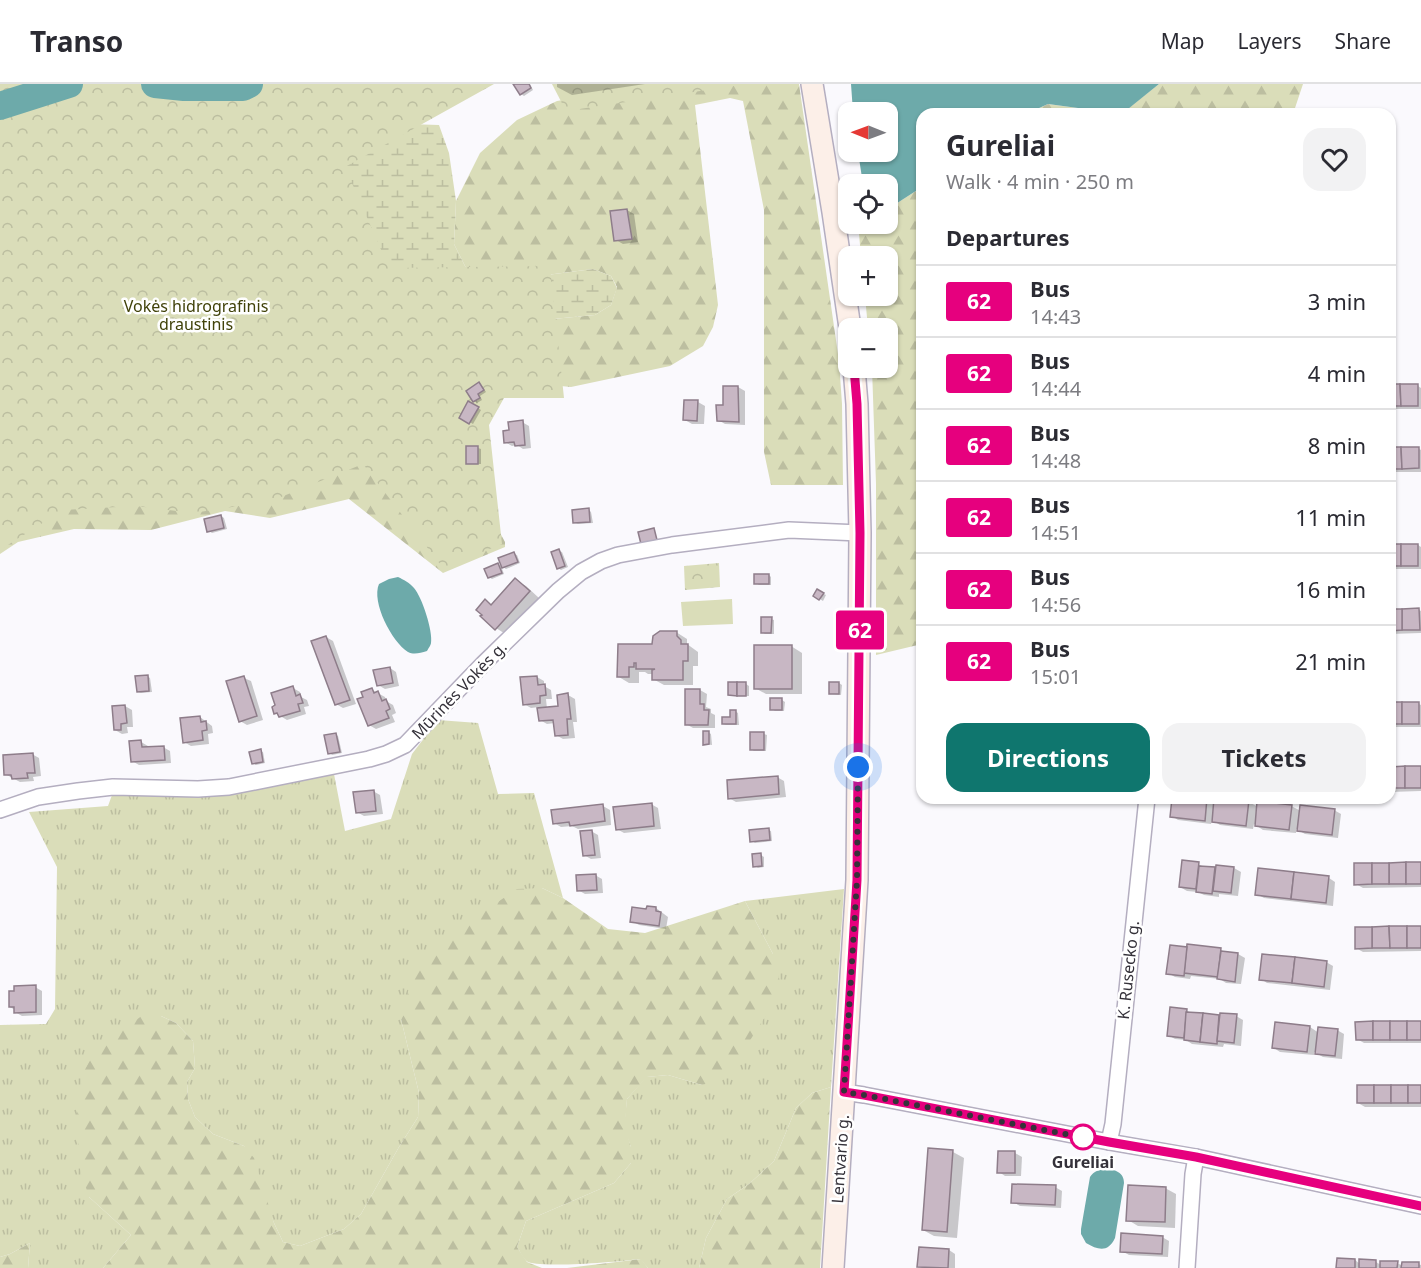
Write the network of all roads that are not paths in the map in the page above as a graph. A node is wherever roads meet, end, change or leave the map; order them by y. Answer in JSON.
{"nodes":[{"id":1,"x":812,"y":84,"type":"edge"},
{"id":2,"x":849,"y":318,"type":"edge"},
{"id":3,"x":855,"y":378,"type":"edge"},
{"id":4,"x":860,"y":533,"type":"junction"},
{"id":5,"x":1146,"y":804,"type":"edge"},
{"id":6,"x":0,"y":810,"type":"edge"},
{"id":7,"x":844,"y":1092,"type":"junction"},
{"id":8,"x":1109,"y":1142,"type":"junction"},
{"id":9,"x":1196,"y":1157,"type":"junction"},
{"id":10,"x":1421,"y":1206,"type":"edge"},
{"id":11,"x":833,"y":1268,"type":"edge"},
{"id":12,"x":1187,"y":1268,"type":"edge"}],
"edges":[{"from":1,"to":2,"type":"main road"},
{"from":3,"to":4,"type":"main road","name":"Lentvario g."},
{"from":4,"to":6,"type":"street","name":"Mūrinės Vokės g."},
{"from":4,"to":7,"type":"main road","name":"Lentvario g."},
{"from":5,"to":8,"type":"street","name":"K. Rusecko g."},
{"from":7,"to":8,"type":"street"},
{"from":7,"to":11,"type":"main road","name":"Lentvario g."},
{"from":8,"to":9,"type":"street"},
{"from":9,"to":10,"type":"street"},
{"from":9,"to":12,"type":"street"}]}
